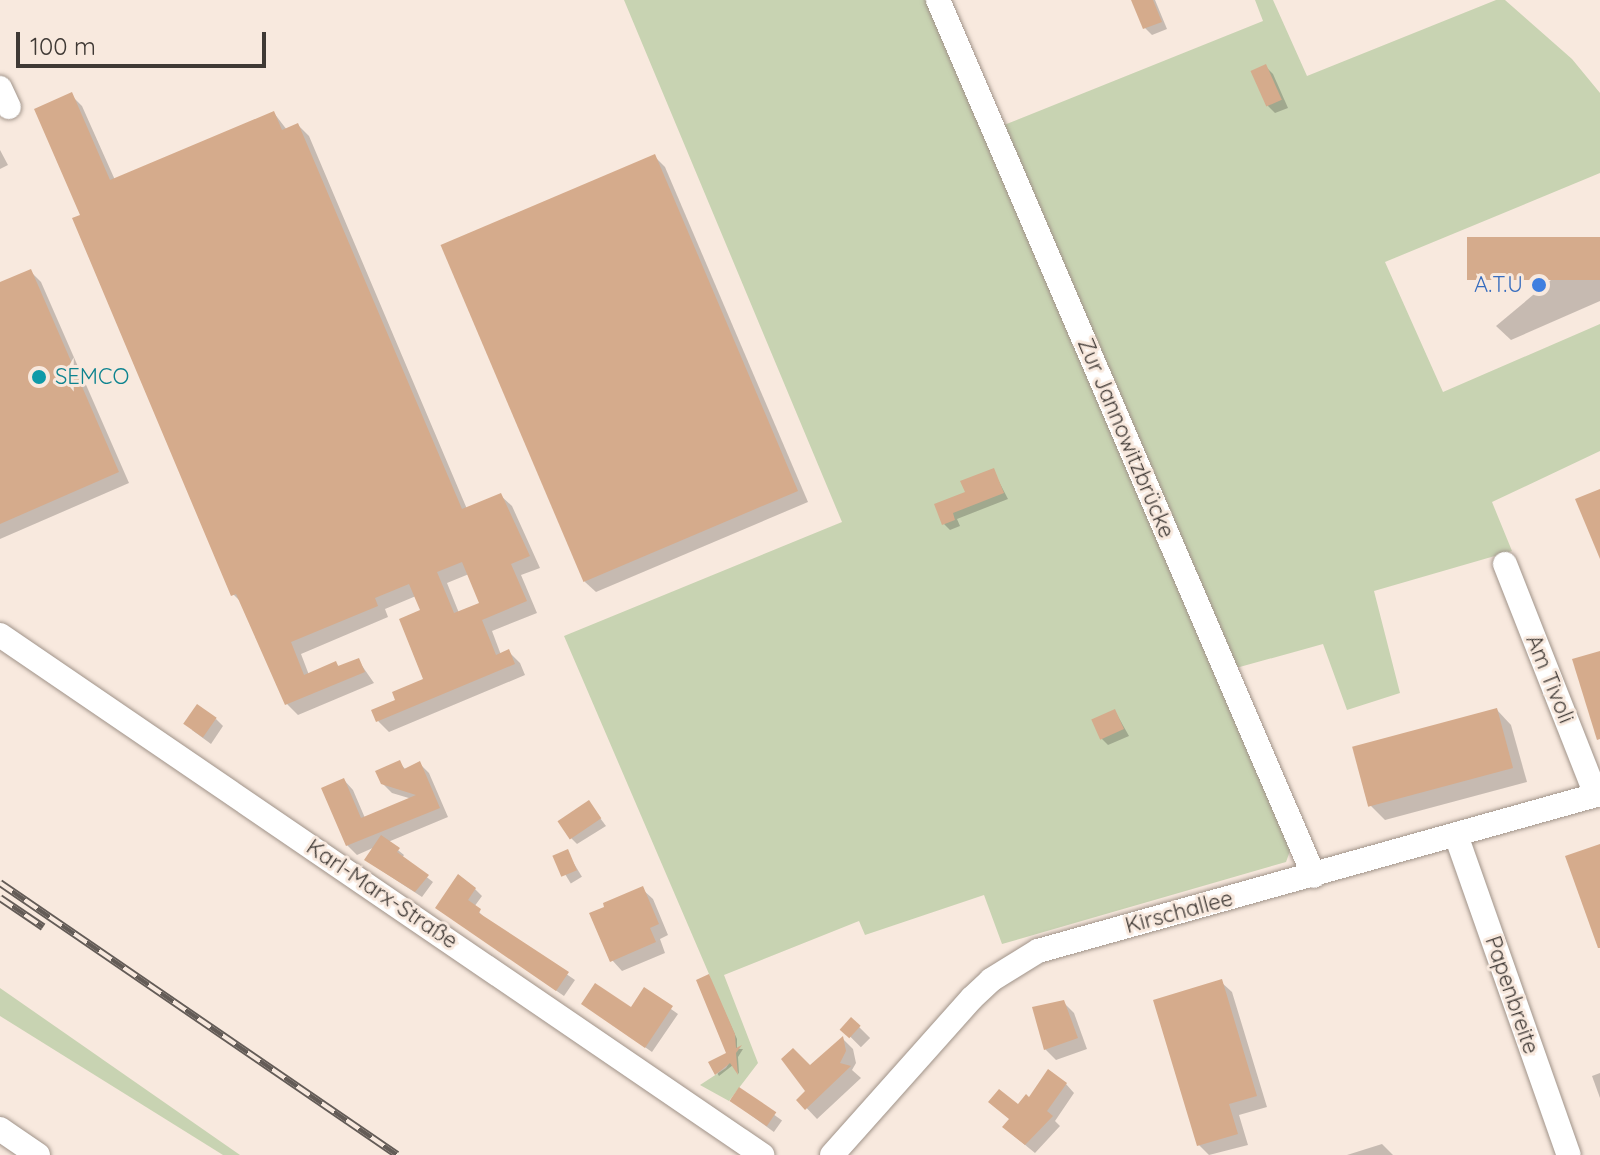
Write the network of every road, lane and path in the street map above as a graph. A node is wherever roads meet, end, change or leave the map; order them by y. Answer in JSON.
{"nodes":[{"id":1,"x":938,"y":0,"type":"edge"},
{"id":2,"x":1505,"y":564,"type":"dead end"},
{"id":3,"x":0,"y":635,"type":"edge"},
{"id":4,"x":1598,"y":794,"type":"edge"},
{"id":5,"x":1456,"y":835,"type":"junction"},
{"id":6,"x":1314,"y":876,"type":"junction"},
{"id":7,"x":0,"y":1129,"type":"edge"},
{"id":8,"x":38,"y":1155,"type":"edge"},
{"id":9,"x":762,"y":1155,"type":"edge"},
{"id":10,"x":832,"y":1155,"type":"edge"},
{"id":11,"x":1569,"y":1155,"type":"edge"}],
"edges":[{"from":1,"to":6,"type":"street","name":"Zur Jannowitzbrücke"},
{"from":2,"to":4,"type":"street","name":"Am Tivoli"},
{"from":3,"to":9,"type":"street","name":"Karl-Marx-Straße"},
{"from":4,"to":5,"type":"street","name":"Kirschallee"},
{"from":5,"to":6,"type":"street","name":"Kirschallee"},
{"from":5,"to":11,"type":"street","name":"Papenbreite"},
{"from":6,"to":10,"type":"street","name":"Kirschallee"},
{"from":7,"to":8,"type":"street"}]}
